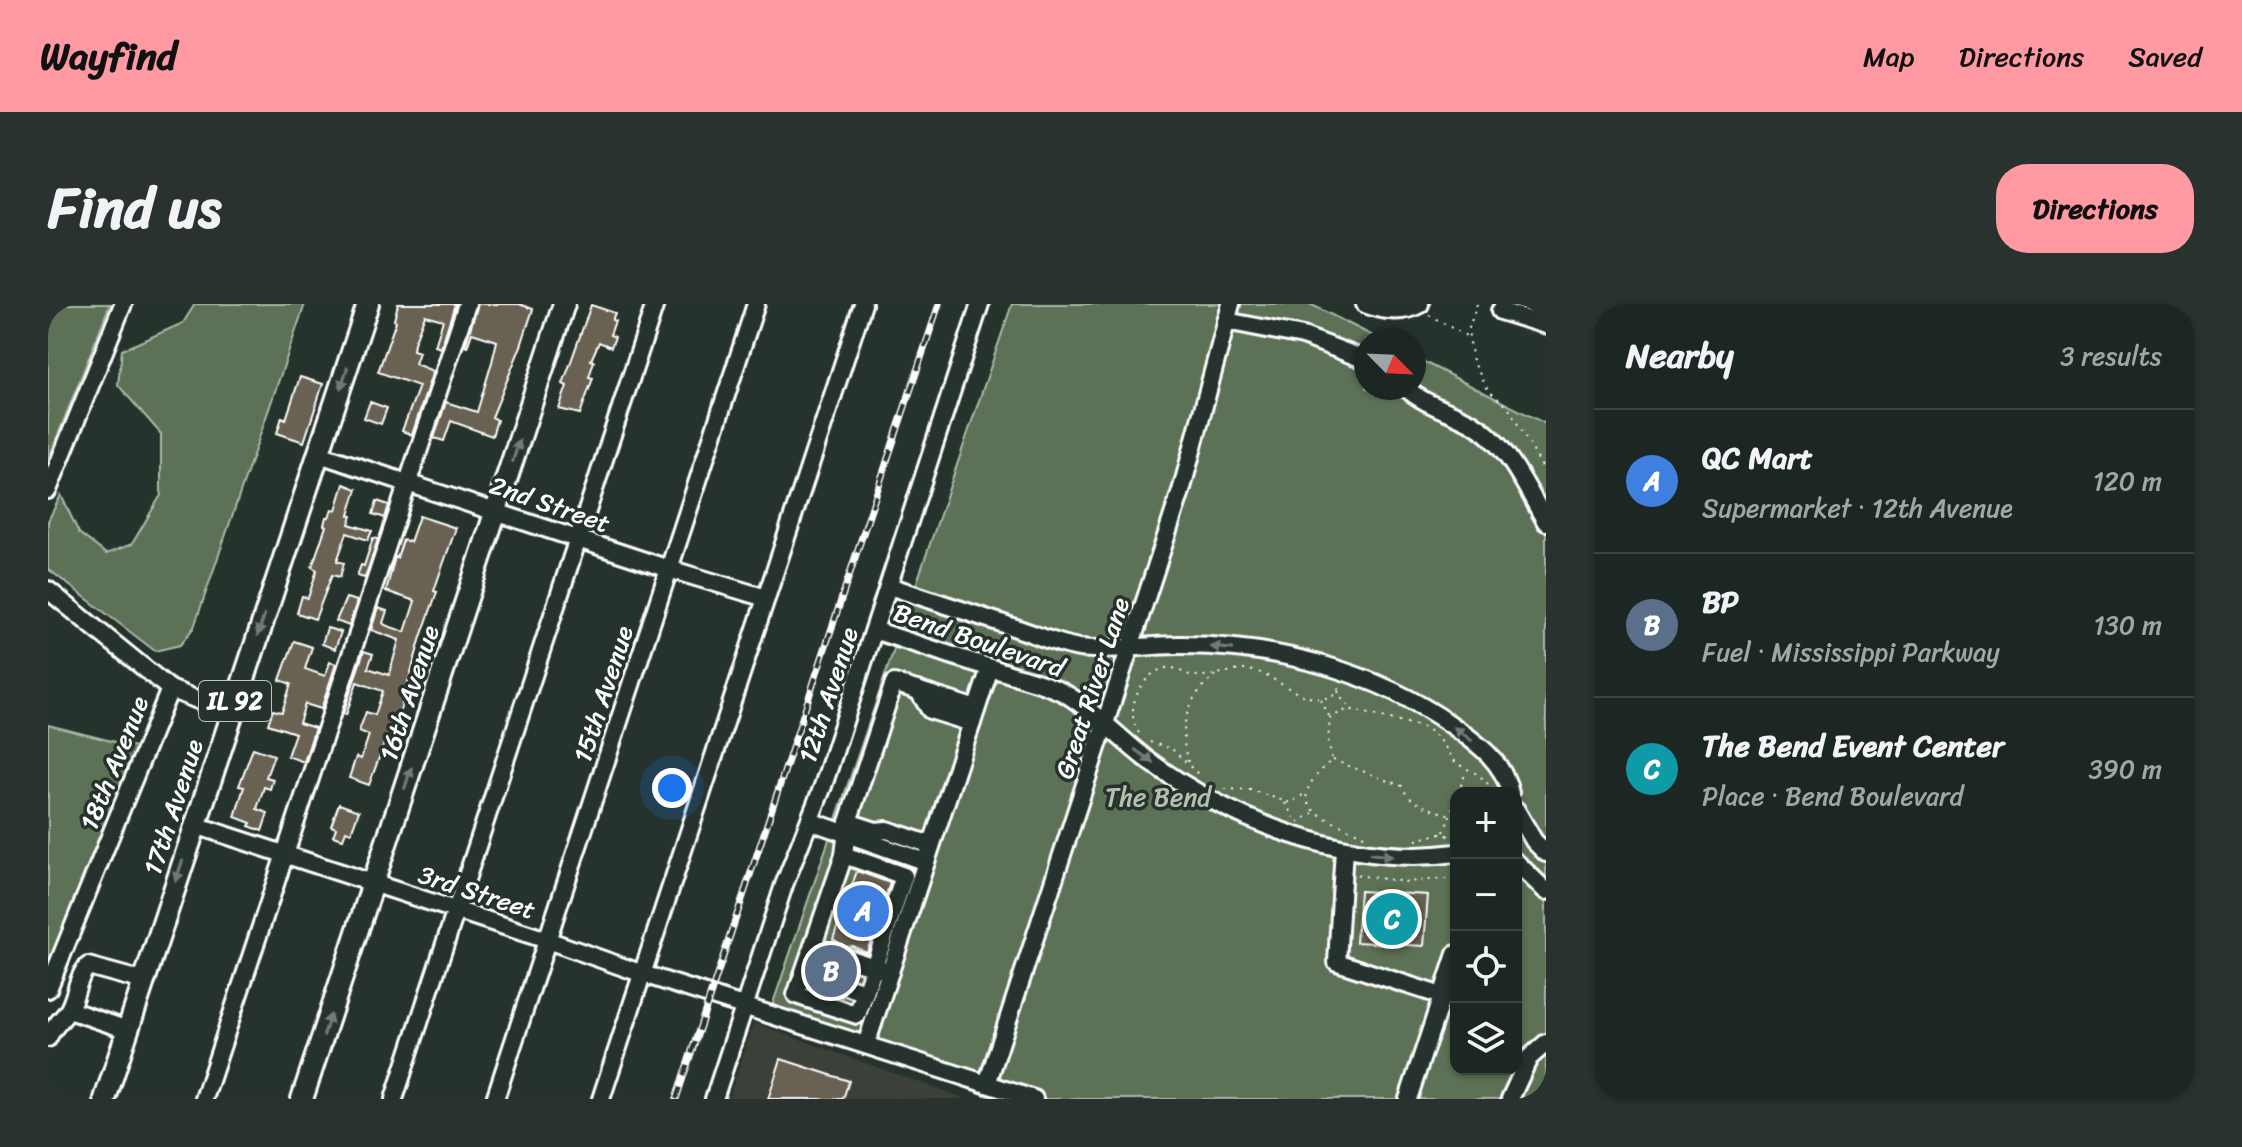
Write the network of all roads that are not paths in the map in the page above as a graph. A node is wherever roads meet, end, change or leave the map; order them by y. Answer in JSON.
{"nodes":[{"id":1,"x":123,"y":304,"type":"edge"},
{"id":2,"x":368,"y":304,"type":"edge"},
{"id":3,"x":467,"y":304,"type":"edge"},
{"id":4,"x":564,"y":304,"type":"edge"},
{"id":5,"x":655,"y":304,"type":"edge"},
{"id":6,"x":756,"y":304,"type":"edge"},
{"id":7,"x":863,"y":304,"type":"edge"},
{"id":8,"x":980,"y":304,"type":"edge"},
{"id":9,"x":1231,"y":304,"type":"edge"},
{"id":10,"x":1365,"y":304,"type":"edge"},
{"id":11,"x":1416,"y":306,"type":"edge"},
{"id":12,"x":1500,"y":311,"type":"dead end"},
{"id":13,"x":1226,"y":321,"type":"junction"},
{"id":14,"x":1546,"y":325,"type":"edge"},
{"id":15,"x":1354,"y":355,"type":"edge"},
{"id":16,"x":1423,"y":400,"type":"edge"},
{"id":17,"x":319,"y":454,"type":"junction"},
{"id":18,"x":407,"y":481,"type":"junction"},
{"id":19,"x":48,"y":490,"type":"edge"},
{"id":20,"x":496,"y":512,"type":"junction"},
{"id":21,"x":1546,"y":522,"type":"edge"},
{"id":22,"x":578,"y":539,"type":"junction"},
{"id":23,"x":669,"y":569,"type":"junction"},
{"id":24,"x":889,"y":586,"type":"junction"},
{"id":25,"x":48,"y":590,"type":"edge"},
{"id":26,"x":766,"y":598,"type":"junction"},
{"id":27,"x":874,"y":630,"type":"junction"},
{"id":28,"x":1131,"y":649,"type":"junction"},
{"id":29,"x":990,"y":668,"type":"junction"},
{"id":30,"x":170,"y":689,"type":"junction"},
{"id":31,"x":234,"y":704,"type":"junction"},
{"id":32,"x":974,"y":716,"type":"junction"},
{"id":33,"x":1105,"y":726,"type":"junction"},
{"id":34,"x":1509,"y":787,"type":"edge"},
{"id":35,"x":1522,"y":820,"type":"edge"},
{"id":36,"x":810,"y":821,"type":"junction"},
{"id":37,"x":195,"y":825,"type":"junction"},
{"id":38,"x":848,"y":829,"type":"junction"},
{"id":39,"x":931,"y":845,"type":"junction"},
{"id":40,"x":1344,"y":849,"type":"junction"},
{"id":41,"x":285,"y":853,"type":"junction"},
{"id":42,"x":1546,"y":853,"type":"edge"},
{"id":43,"x":1450,"y":854,"type":"edge"},
{"id":44,"x":844,"y":855,"type":"junction"},
{"id":45,"x":926,"y":862,"type":"junction"},
{"id":46,"x":1522,"y":868,"type":"edge"},
{"id":47,"x":374,"y":883,"type":"junction"},
{"id":48,"x":1546,"y":891,"type":"edge"},
{"id":49,"x":456,"y":910,"type":"junction"},
{"id":50,"x":547,"y":940,"type":"junction"},
{"id":51,"x":813,"y":946,"type":"junction"},
{"id":52,"x":882,"y":970,"type":"junction"},
{"id":53,"x":1450,"y":972,"type":"edge"},
{"id":54,"x":643,"y":974,"type":"junction"},
{"id":55,"x":143,"y":981,"type":"junction"},
{"id":56,"x":845,"y":986,"type":"tunnel mouth"},
{"id":57,"x":48,"y":989,"type":"edge"},
{"id":58,"x":865,"y":992,"type":"junction"},
{"id":59,"x":1442,"y":996,"type":"junction"},
{"id":60,"x":744,"y":1006,"type":"junction"},
{"id":61,"x":830,"y":1006,"type":"junction"},
{"id":62,"x":69,"y":1010,"type":"junction"},
{"id":63,"x":128,"y":1030,"type":"junction"},
{"id":64,"x":823,"y":1032,"type":"junction"},
{"id":65,"x":48,"y":1038,"type":"edge"},
{"id":66,"x":1546,"y":1043,"type":"edge"},
{"id":67,"x":866,"y":1045,"type":"junction"},
{"id":68,"x":987,"y":1084,"type":"junction"},
{"id":69,"x":105,"y":1099,"type":"edge"},
{"id":70,"x":204,"y":1099,"type":"edge"},
{"id":71,"x":302,"y":1099,"type":"edge"},
{"id":72,"x":394,"y":1099,"type":"edge"},
{"id":73,"x":495,"y":1099,"type":"edge"},
{"id":74,"x":601,"y":1099,"type":"edge"},
{"id":75,"x":714,"y":1099,"type":"edge"},
{"id":76,"x":1034,"y":1099,"type":"edge"},
{"id":77,"x":1408,"y":1099,"type":"edge"},
{"id":78,"x":1510,"y":1099,"type":"edge"}],
"edges":[{"from":1,"to":19,"type":"street"},
{"from":2,"to":17,"type":"main road","name":"17th Avenue","number":"IL 92","one_way":true},
{"from":3,"to":18,"type":"street"},
{"from":20,"to":4,"type":"main road","name":"16th Avenue","one_way":true},
{"from":5,"to":22,"type":"street"},
{"from":6,"to":23,"type":"street","name":"15th Avenue"},
{"from":7,"to":26,"type":"street"},
{"from":8,"to":24,"type":"street","name":"12th Avenue"},
{"from":9,"to":13,"type":"street","name":"Great River Lane"},
{"from":10,"to":11,"type":"street"},
{"from":12,"to":14,"type":"street"},
{"from":13,"to":15,"type":"street"},
{"from":13,"to":28,"type":"street","name":"Great River Lane"},
{"from":16,"to":21,"type":"street"},
{"from":17,"to":18,"type":"street","name":"2nd Street"},
{"from":17,"to":31,"type":"main road","name":"17th Avenue","number":"IL 92","one_way":true},
{"from":18,"to":20,"type":"street","name":"2nd Street"},
{"from":18,"to":41,"type":"street"},
{"from":20,"to":22,"type":"street","name":"2nd Street"},
{"from":47,"to":20,"type":"main road","name":"16th Avenue","one_way":true},
{"from":22,"to":23,"type":"street","name":"2nd Street"},
{"from":22,"to":49,"type":"street"},
{"from":23,"to":26,"type":"street","name":"2nd Street"},
{"from":23,"to":50,"type":"street","name":"15th Avenue"},
{"from":24,"to":27,"type":"street","name":"12th Avenue"},
{"from":24,"to":28,"type":"street","name":"Bend Boulevard"},
{"from":25,"to":30,"type":"street"},
{"from":26,"to":54,"type":"street"},
{"from":27,"to":29,"type":"street","name":"Bend Boulevard"},
{"from":27,"to":36,"type":"street","name":"12th Avenue"},
{"from":28,"to":33,"type":"street","name":"Great River Lane"},
{"from":34,"to":28,"type":"street","name":"Bend Boulevard","one_way":true},
{"from":29,"to":32,"type":"street"},
{"from":29,"to":33,"type":"street","name":"Bend Boulevard"},
{"from":30,"to":31,"type":"street"},
{"from":30,"to":57,"type":"street","name":"18th Avenue"},
{"from":31,"to":37,"type":"main road","name":"17th Avenue","number":"IL 92"},
{"from":32,"to":38,"type":"street"},
{"from":32,"to":39,"type":"street"},
{"from":33,"to":40,"type":"street","name":"Bend Boulevard","one_way":true},
{"from":33,"to":68,"type":"street","name":"Great River Lane"},
{"from":35,"to":42,"type":"street"},
{"from":36,"to":38,"type":"street"},
{"from":36,"to":60,"type":"street","name":"12th Avenue"},
{"from":37,"to":41,"type":"street","name":"3rd Street"},
{"from":37,"to":55,"type":"main road","name":"17th Avenue","number":"IL 92","one_way":true},
{"from":38,"to":39,"type":"street"},
{"from":38,"to":44,"type":"street"},
{"from":38,"to":45,"type":"street"},
{"from":39,"to":45,"type":"street"},
{"from":40,"to":43,"type":"street","name":"Bend Boulevard","one_way":true},
{"from":40,"to":59,"type":"street"},
{"from":41,"to":47,"type":"street","name":"3rd Street"},
{"from":41,"to":70,"type":"street"},
{"from":44,"to":51,"type":"street"},
{"from":44,"to":52,"type":"street"},
{"from":45,"to":52,"type":"street"},
{"from":46,"to":48,"type":"street"},
{"from":47,"to":49,"type":"street","name":"3rd Street"},
{"from":71,"to":47,"type":"main road","name":"16th Avenue","one_way":true},
{"from":49,"to":50,"type":"street","name":"3rd Street"},
{"from":49,"to":72,"type":"street"},
{"from":50,"to":54,"type":"street","name":"3rd Street"},
{"from":50,"to":73,"type":"street","name":"15th Avenue"},
{"from":51,"to":52,"type":"street"},
{"from":51,"to":61,"type":"street"},
{"from":52,"to":58,"type":"street"},
{"from":52,"to":67,"type":"street"},
{"from":53,"to":59,"type":"street"},
{"from":54,"to":60,"type":"street","name":"3rd Street"},
{"from":54,"to":74,"type":"street"},
{"from":55,"to":62,"type":"street"},
{"from":55,"to":63,"type":"main road","name":"17th Avenue","number":"IL 92"},
{"from":56,"to":58,"type":"street"},
{"from":58,"to":61,"type":"street"},
{"from":59,"to":77,"type":"street"},
{"from":60,"to":64,"type":"street","name":"3rd Street"},
{"from":60,"to":75,"type":"street","name":"12th Avenue"},
{"from":61,"to":64,"type":"street"},
{"from":62,"to":63,"type":"street"},
{"from":62,"to":65,"type":"street"},
{"from":63,"to":69,"type":"main road","name":"17th Avenue","number":"IL 92"},
{"from":64,"to":67,"type":"street","name":"3rd Street"},
{"from":66,"to":78,"type":"street"},
{"from":67,"to":68,"type":"street","name":"3rd Street"},
{"from":68,"to":76,"type":"street","name":"3rd Street"}]}
